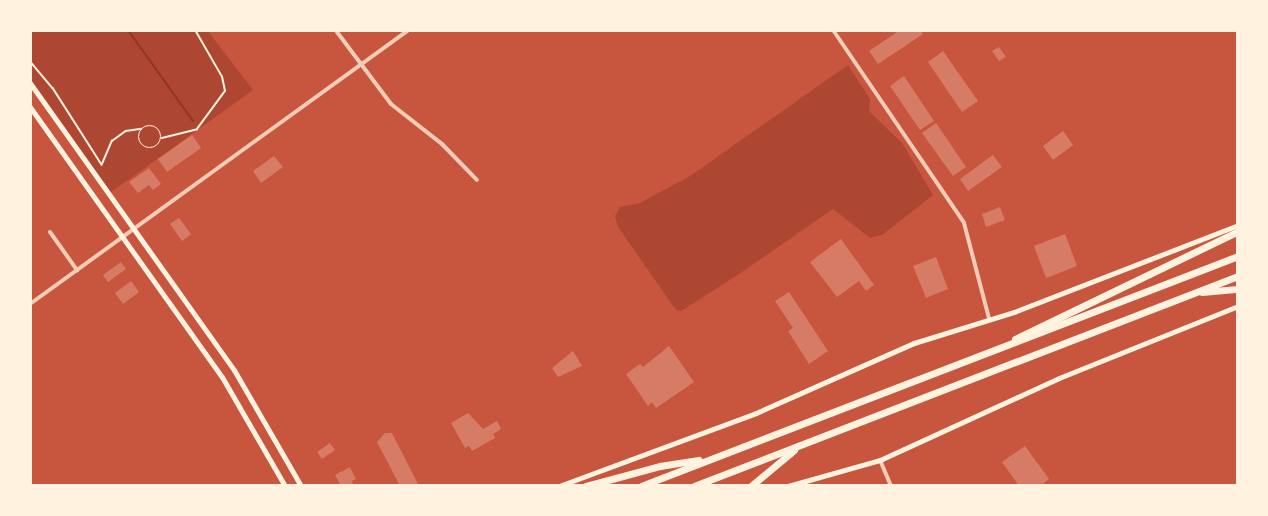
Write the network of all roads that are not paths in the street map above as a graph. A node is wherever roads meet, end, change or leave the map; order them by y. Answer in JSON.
{"nodes":[{"id":1,"x":409,"y":30,"type":"edge"},
{"id":2,"x":833,"y":30,"type":"edge"},
{"id":3,"x":337,"y":32,"type":"dead end"},
{"id":4,"x":359,"y":65,"type":"junction"},
{"id":5,"x":30,"y":83,"type":"edge"},
{"id":6,"x":30,"y":107,"type":"edge"},
{"id":7,"x":477,"y":180,"type":"dead end"},
{"id":8,"x":1238,"y":225,"type":"edge"},
{"id":9,"x":135,"y":227,"type":"junction"},
{"id":10,"x":1238,"y":231,"type":"edge"},
{"id":11,"x":50,"y":232,"type":"dead end"},
{"id":12,"x":124,"y":236,"type":"junction"},
{"id":13,"x":1238,"y":256,"type":"edge"},
{"id":14,"x":77,"y":270,"type":"junction"},
{"id":15,"x":1238,"y":276,"type":"edge"},
{"id":16,"x":1238,"y":289,"type":"edge"},
{"id":17,"x":1193,"y":293,"type":"junction"},
{"id":18,"x":30,"y":304,"type":"edge"},
{"id":19,"x":1238,"y":306,"type":"edge"},
{"id":20,"x":989,"y":318,"type":"junction"},
{"id":21,"x":992,"y":352,"type":"junction"},
{"id":22,"x":234,"y":370,"type":"junction"},
{"id":23,"x":222,"y":377,"type":"junction"},
{"id":24,"x":798,"y":446,"type":"junction"},
{"id":25,"x":711,"y":458,"type":"junction"},
{"id":26,"x":879,"y":460,"type":"junction"},
{"id":27,"x":285,"y":486,"type":"edge"},
{"id":28,"x":301,"y":486,"type":"edge"},
{"id":29,"x":559,"y":486,"type":"edge"},
{"id":30,"x":586,"y":486,"type":"edge"},
{"id":31,"x":641,"y":486,"type":"edge"},
{"id":32,"x":694,"y":486,"type":"edge"},
{"id":33,"x":751,"y":486,"type":"edge"},
{"id":34,"x":788,"y":486,"type":"edge"},
{"id":35,"x":891,"y":486,"type":"edge"}],
"edges":[{"from":1,"to":4,"type":"street"},
{"from":2,"to":20,"type":"street"},
{"from":3,"to":4,"type":"street"},
{"from":4,"to":7,"type":"street"},
{"from":4,"to":9,"type":"street"},
{"from":5,"to":9,"type":"main road"},
{"from":6,"to":12,"type":"main road"},
{"from":8,"to":20,"type":"main road"},
{"from":9,"to":12,"type":"street"},
{"from":9,"to":22,"type":"main road"},
{"from":10,"to":21,"type":"highway"},
{"from":11,"to":14,"type":"street"},
{"from":12,"to":14,"type":"street"},
{"from":12,"to":23,"type":"main road"},
{"from":13,"to":21,"type":"highway"},
{"from":14,"to":18,"type":"street"},
{"from":15,"to":17,"type":"highway"},
{"from":16,"to":17,"type":"highway"},
{"from":17,"to":24,"type":"highway"},
{"from":19,"to":26,"type":"main road"},
{"from":20,"to":29,"type":"main road"},
{"from":21,"to":25,"type":"highway"},
{"from":22,"to":23,"type":"main road"},
{"from":22,"to":28,"type":"main road"},
{"from":23,"to":27,"type":"main road"},
{"from":24,"to":32,"type":"highway"},
{"from":24,"to":33,"type":"highway"},
{"from":25,"to":30,"type":"highway"},
{"from":25,"to":31,"type":"highway"},
{"from":26,"to":34,"type":"main road"},
{"from":26,"to":35,"type":"street"}]}
